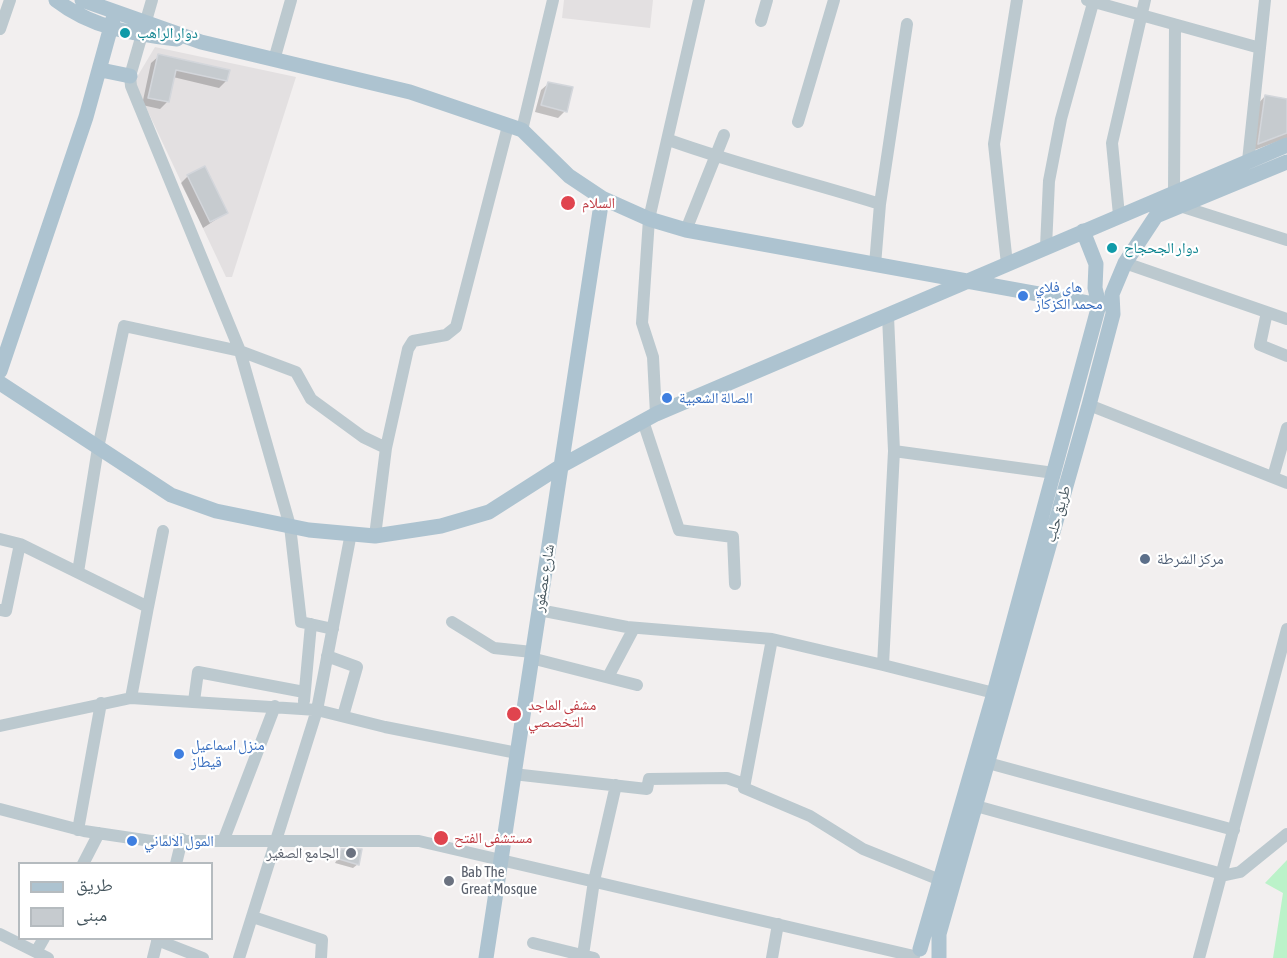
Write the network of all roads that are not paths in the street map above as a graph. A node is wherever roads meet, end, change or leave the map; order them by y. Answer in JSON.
{"nodes":[{"id":1,"x":10,"y":0,"type":"edge"},
{"id":2,"x":56,"y":0,"type":"edge"},
{"id":3,"x":82,"y":0,"type":"edge"},
{"id":4,"x":152,"y":0,"type":"edge"},
{"id":5,"x":291,"y":0,"type":"edge"},
{"id":6,"x":553,"y":0,"type":"edge"},
{"id":7,"x":699,"y":0,"type":"edge"},
{"id":8,"x":767,"y":0,"type":"edge"},
{"id":9,"x":834,"y":0,"type":"edge"},
{"id":10,"x":1017,"y":0,"type":"edge"},
{"id":11,"x":1145,"y":0,"type":"edge"},
{"id":12,"x":1265,"y":0,"type":"edge"},
{"id":13,"x":1089,"y":2,"type":"edge"},
{"id":14,"x":115,"y":12,"type":"junction"},
{"id":15,"x":1142,"y":16,"type":"junction"},
{"id":16,"x":761,"y":21,"type":"dead end"},
{"id":17,"x":907,"y":24,"type":"dead end"},
{"id":18,"x":1175,"y":25,"type":"junction"},
{"id":19,"x":110,"y":28,"type":"junction"},
{"id":20,"x":145,"y":28,"type":"junction"},
{"id":21,"x":0,"y":29,"type":"edge"},
{"id":22,"x":1260,"y":48,"type":"junction"},
{"id":23,"x":274,"y":60,"type":"junction"},
{"id":24,"x":101,"y":70,"type":"junction"},
{"id":25,"x":130,"y":76,"type":"junction"},
{"id":26,"x":798,"y":122,"type":"dead end"},
{"id":27,"x":515,"y":128,"type":"junction"},
{"id":28,"x":724,"y":135,"type":"dead end"},
{"id":29,"x":669,"y":140,"type":"junction"},
{"id":30,"x":1287,"y":145,"type":"edge"},
{"id":31,"x":714,"y":156,"type":"junction"},
{"id":32,"x":1248,"y":161,"type":"junction"},
{"id":33,"x":1287,"y":162,"type":"edge"},
{"id":34,"x":602,"y":198,"type":"junction"},
{"id":35,"x":1177,"y":199,"type":"junction"},
{"id":36,"x":1146,"y":203,"type":"junction"},
{"id":37,"x":880,"y":204,"type":"junction"},
{"id":38,"x":1119,"y":215,"type":"junction"},
{"id":39,"x":1156,"y":216,"type":"junction"},
{"id":40,"x":649,"y":219,"type":"junction"},
{"id":41,"x":686,"y":230,"type":"junction"},
{"id":42,"x":1083,"y":231,"type":"junction"},
{"id":43,"x":1287,"y":240,"type":"edge"},
{"id":44,"x":1046,"y":247,"type":"junction"},
{"id":45,"x":1125,"y":263,"type":"junction"},
{"id":46,"x":1007,"y":264,"type":"junction"},
{"id":47,"x":875,"y":266,"type":"junction"},
{"id":48,"x":968,"y":281,"type":"junction"},
{"id":49,"x":1095,"y":288,"type":"junction"},
{"id":50,"x":1112,"y":294,"type":"junction"},
{"id":51,"x":1099,"y":305,"type":"junction"},
{"id":52,"x":1267,"y":312,"type":"junction"},
{"id":53,"x":888,"y":316,"type":"junction"},
{"id":54,"x":1287,"y":319,"type":"edge"},
{"id":55,"x":240,"y":351,"type":"junction"},
{"id":56,"x":1287,"y":356,"type":"edge"},
{"id":57,"x":0,"y":371,"type":"edge"},
{"id":58,"x":0,"y":383,"type":"edge"},
{"id":59,"x":1089,"y":405,"type":"junction"},
{"id":60,"x":650,"y":417,"type":"junction"},
{"id":61,"x":1287,"y":428,"type":"edge"},
{"id":62,"x":98,"y":448,"type":"junction"},
{"id":63,"x":386,"y":448,"type":"junction"},
{"id":64,"x":894,"y":451,"type":"junction"},
{"id":65,"x":561,"y":466,"type":"junction"},
{"id":66,"x":1054,"y":473,"type":"junction"},
{"id":67,"x":1273,"y":477,"type":"junction"},
{"id":68,"x":1287,"y":483,"type":"edge"},
{"id":69,"x":290,"y":526,"type":"junction"},
{"id":70,"x":163,"y":531,"type":"dead end"},
{"id":71,"x":351,"y":533,"type":"junction"},
{"id":72,"x":375,"y":536,"type":"junction"},
{"id":73,"x":0,"y":539,"type":"edge"},
{"id":74,"x":20,"y":544,"type":"junction"},
{"id":75,"x":78,"y":572,"type":"junction"},
{"id":76,"x":735,"y":584,"type":"dead end"},
{"id":77,"x":148,"y":607,"type":"junction"},
{"id":78,"x":0,"y":610,"type":"edge"},
{"id":79,"x":539,"y":610,"type":"junction"},
{"id":80,"x":452,"y":622,"type":"dead end"},
{"id":81,"x":306,"y":623,"type":"junction"},
{"id":82,"x":634,"y":628,"type":"junction"},
{"id":83,"x":333,"y":629,"type":"junction"},
{"id":84,"x":1287,"y":629,"type":"edge"},
{"id":85,"x":772,"y":639,"type":"junction"},
{"id":86,"x":532,"y":655,"type":"junction"},
{"id":87,"x":327,"y":656,"type":"junction"},
{"id":88,"x":883,"y":665,"type":"junction"},
{"id":89,"x":608,"y":677,"type":"junction"},
{"id":90,"x":637,"y":685,"type":"dead end"},
{"id":91,"x":304,"y":692,"type":"junction"},
{"id":92,"x":993,"y":693,"type":"junction"},
{"id":93,"x":131,"y":698,"type":"junction"},
{"id":94,"x":194,"y":701,"type":"junction"},
{"id":95,"x":101,"y":703,"type":"junction"},
{"id":96,"x":275,"y":706,"type":"junction"},
{"id":97,"x":303,"y":708,"type":"junction"},
{"id":98,"x":317,"y":710,"type":"junction"},
{"id":99,"x":343,"y":716,"type":"junction"},
{"id":100,"x":0,"y":726,"type":"edge"},
{"id":101,"x":517,"y":753,"type":"junction"},
{"id":102,"x":988,"y":763,"type":"junction"},
{"id":103,"x":513,"y":774,"type":"junction"},
{"id":104,"x":744,"y":784,"type":"junction"},
{"id":105,"x":615,"y":785,"type":"junction"},
{"id":106,"x":976,"y":806,"type":"junction"},
{"id":107,"x":0,"y":809,"type":"edge"},
{"id":108,"x":78,"y":830,"type":"junction"},
{"id":109,"x":1234,"y":830,"type":"junction"},
{"id":110,"x":99,"y":833,"type":"junction"},
{"id":111,"x":1287,"y":834,"type":"edge"},
{"id":112,"x":182,"y":839,"type":"junction"},
{"id":113,"x":224,"y":839,"type":"junction"},
{"id":114,"x":277,"y":839,"type":"junction"},
{"id":115,"x":500,"y":859,"type":"junction"},
{"id":116,"x":84,"y":862,"type":"edge"},
{"id":117,"x":176,"y":862,"type":"edge"},
{"id":118,"x":1221,"y":874,"type":"junction"},
{"id":119,"x":594,"y":880,"type":"junction"},
{"id":120,"x":940,"y":880,"type":"junction"},
{"id":121,"x":252,"y":917,"type":"junction"},
{"id":122,"x":778,"y":924,"type":"junction"},
{"id":123,"x":0,"y":934,"type":"edge"},
{"id":124,"x":43,"y":940,"type":"edge"},
{"id":125,"x":158,"y":940,"type":"edge"},
{"id":126,"x":160,"y":940,"type":"edge"},
{"id":127,"x":533,"y":943,"type":"dead end"},
{"id":128,"x":36,"y":952,"type":"junction"},
{"id":129,"x":916,"y":954,"type":"edge"},
{"id":130,"x":589,"y":957,"type":"edge"},
{"id":131,"x":939,"y":957,"type":"edge"},
{"id":132,"x":48,"y":958,"type":"edge"},
{"id":133,"x":153,"y":958,"type":"edge"},
{"id":134,"x":203,"y":958,"type":"edge"},
{"id":135,"x":239,"y":958,"type":"edge"},
{"id":136,"x":321,"y":958,"type":"edge"},
{"id":137,"x":486,"y":958,"type":"edge"},
{"id":138,"x":772,"y":958,"type":"edge"},
{"id":139,"x":1199,"y":958,"type":"edge"}],
"edges":[{"from":1,"to":21,"type":"street"},
{"from":2,"to":19,"type":"main road"},
{"from":3,"to":14,"type":"main road"},
{"from":4,"to":20,"type":"street"},
{"from":5,"to":23,"type":"street"},
{"from":6,"to":27,"type":"street"},
{"from":7,"to":29,"type":"street"},
{"from":8,"to":16,"type":"street"},
{"from":9,"to":26,"type":"street"},
{"from":10,"to":46,"type":"street"},
{"from":11,"to":15,"type":"street"},
{"from":12,"to":22,"type":"street"},
{"from":13,"to":15,"type":"street"},
{"from":13,"to":44,"type":"street"},
{"from":14,"to":19,"type":"main road"},
{"from":14,"to":20,"type":"main road"},
{"from":15,"to":18,"type":"street"},
{"from":15,"to":38,"type":"street"},
{"from":17,"to":37,"type":"street"},
{"from":18,"to":22,"type":"street"},
{"from":18,"to":35,"type":"street"},
{"from":19,"to":20,"type":"main road"},
{"from":19,"to":24,"type":"main road"},
{"from":20,"to":23,"type":"main road"},
{"from":20,"to":25,"type":"street"},
{"from":22,"to":32,"type":"street"},
{"from":23,"to":27,"type":"main road"},
{"from":24,"to":25,"type":"main road"},
{"from":24,"to":57,"type":"main road"},
{"from":25,"to":55,"type":"street"},
{"from":27,"to":34,"type":"main road"},
{"from":27,"to":63,"type":"street"},
{"from":28,"to":31,"type":"street"},
{"from":29,"to":31,"type":"street"},
{"from":29,"to":40,"type":"street"},
{"from":30,"to":32,"type":"main road"},
{"from":31,"to":37,"type":"street"},
{"from":31,"to":41,"type":"street"},
{"from":32,"to":35,"type":"main road"},
{"from":33,"to":35,"type":"main road"},
{"from":34,"to":40,"type":"main road"},
{"from":34,"to":65,"type":"main road","name":"شارع عصفور"},
{"from":35,"to":36,"type":"main road"},
{"from":35,"to":39,"type":"main road"},
{"from":35,"to":43,"type":"street"},
{"from":36,"to":38,"type":"main road"},
{"from":36,"to":39,"type":"main road"},
{"from":37,"to":47,"type":"street"},
{"from":38,"to":42,"type":"main road"},
{"from":39,"to":45,"type":"main road","name":"طريق حلب"},
{"from":40,"to":41,"type":"main road"},
{"from":40,"to":60,"type":"street"},
{"from":41,"to":47,"type":"main road"},
{"from":42,"to":44,"type":"main road"},
{"from":42,"to":49,"type":"main road"},
{"from":44,"to":46,"type":"main road"},
{"from":45,"to":50,"type":"main road","name":"طريق حلب"},
{"from":45,"to":52,"type":"street"},
{"from":46,"to":48,"type":"main road"},
{"from":47,"to":48,"type":"main road"},
{"from":48,"to":51,"type":"main road"},
{"from":48,"to":53,"type":"main road"},
{"from":49,"to":50,"type":"main road"},
{"from":49,"to":51,"type":"main road"},
{"from":50,"to":59,"type":"main road","name":"طريق حلب"},
{"from":51,"to":66,"type":"main road"},
{"from":52,"to":54,"type":"street"},
{"from":52,"to":56,"type":"street"},
{"from":53,"to":60,"type":"main road"},
{"from":53,"to":64,"type":"street"},
{"from":55,"to":62,"type":"street"},
{"from":55,"to":63,"type":"street"},
{"from":55,"to":69,"type":"street"},
{"from":58,"to":62,"type":"main road"},
{"from":59,"to":67,"type":"street"},
{"from":59,"to":102,"type":"main road","name":"طريق حلب"},
{"from":60,"to":65,"type":"main road"},
{"from":60,"to":76,"type":"street"},
{"from":61,"to":67,"type":"street"},
{"from":62,"to":69,"type":"main road"},
{"from":62,"to":75,"type":"street"},
{"from":63,"to":72,"type":"street"},
{"from":64,"to":66,"type":"street"},
{"from":64,"to":88,"type":"street"},
{"from":65,"to":72,"type":"main road"},
{"from":65,"to":79,"type":"main road","name":"شارع عصفور"},
{"from":66,"to":92,"type":"main road"},
{"from":67,"to":68,"type":"street"},
{"from":69,"to":71,"type":"main road"},
{"from":69,"to":81,"type":"street"},
{"from":70,"to":77,"type":"street"},
{"from":71,"to":72,"type":"main road"},
{"from":71,"to":83,"type":"street"},
{"from":73,"to":74,"type":"street"},
{"from":74,"to":75,"type":"street"},
{"from":74,"to":78,"type":"street"},
{"from":75,"to":77,"type":"street"},
{"from":77,"to":93,"type":"street"},
{"from":79,"to":82,"type":"street"},
{"from":79,"to":86,"type":"main road","name":"شارع عصفور"},
{"from":80,"to":86,"type":"street"},
{"from":81,"to":83,"type":"street"},
{"from":81,"to":91,"type":"street"},
{"from":82,"to":85,"type":"street"},
{"from":82,"to":89,"type":"street"},
{"from":83,"to":87,"type":"street"},
{"from":84,"to":109,"type":"street"},
{"from":85,"to":88,"type":"street"},
{"from":85,"to":104,"type":"street"},
{"from":86,"to":89,"type":"street"},
{"from":86,"to":101,"type":"main road","name":"شارع عصفور"},
{"from":87,"to":98,"type":"street"},
{"from":87,"to":99,"type":"street"},
{"from":88,"to":92,"type":"street"},
{"from":89,"to":90,"type":"street"},
{"from":91,"to":94,"type":"street"},
{"from":91,"to":97,"type":"street"},
{"from":92,"to":120,"type":"main road"},
{"from":93,"to":94,"type":"street"},
{"from":93,"to":95,"type":"street"},
{"from":94,"to":96,"type":"street"},
{"from":95,"to":100,"type":"street"},
{"from":95,"to":108,"type":"street"},
{"from":96,"to":97,"type":"street"},
{"from":96,"to":113,"type":"street"},
{"from":97,"to":98,"type":"street"},
{"from":98,"to":99,"type":"street"},
{"from":98,"to":114,"type":"street"},
{"from":99,"to":101,"type":"street"},
{"from":101,"to":103,"type":"main road","name":"شارع عصفور"},
{"from":102,"to":106,"type":"main road","name":"طريق حلب"},
{"from":102,"to":109,"type":"street"},
{"from":103,"to":105,"type":"street"},
{"from":103,"to":115,"type":"main road","name":"شارع عصفور"},
{"from":104,"to":105,"type":"street"},
{"from":104,"to":120,"type":"street"},
{"from":105,"to":119,"type":"street"},
{"from":106,"to":118,"type":"street"},
{"from":106,"to":131,"type":"main road","name":"طريق حلب"},
{"from":107,"to":108,"type":"street"},
{"from":108,"to":110,"type":"street"},
{"from":109,"to":118,"type":"street"},
{"from":110,"to":112,"type":"street"},
{"from":110,"to":116,"type":"street"},
{"from":111,"to":118,"type":"street"},
{"from":112,"to":113,"type":"street"},
{"from":112,"to":117,"type":"street"},
{"from":113,"to":114,"type":"street"},
{"from":114,"to":115,"type":"street"},
{"from":114,"to":121,"type":"street"},
{"from":115,"to":119,"type":"street"},
{"from":115,"to":137,"type":"main road","name":"شارع عصفور"},
{"from":118,"to":139,"type":"street"},
{"from":119,"to":122,"type":"street"},
{"from":119,"to":130,"type":"street"},
{"from":120,"to":129,"type":"main road"},
{"from":121,"to":135,"type":"street"},
{"from":121,"to":136,"type":"street"},
{"from":122,"to":129,"type":"street"},
{"from":122,"to":138,"type":"street"},
{"from":123,"to":128,"type":"street"},
{"from":124,"to":128,"type":"street"},
{"from":125,"to":133,"type":"street"},
{"from":126,"to":134,"type":"street"},
{"from":127,"to":130,"type":"street"},
{"from":128,"to":132,"type":"street"},
{"from":129,"to":131,"type":"main road"}]}
